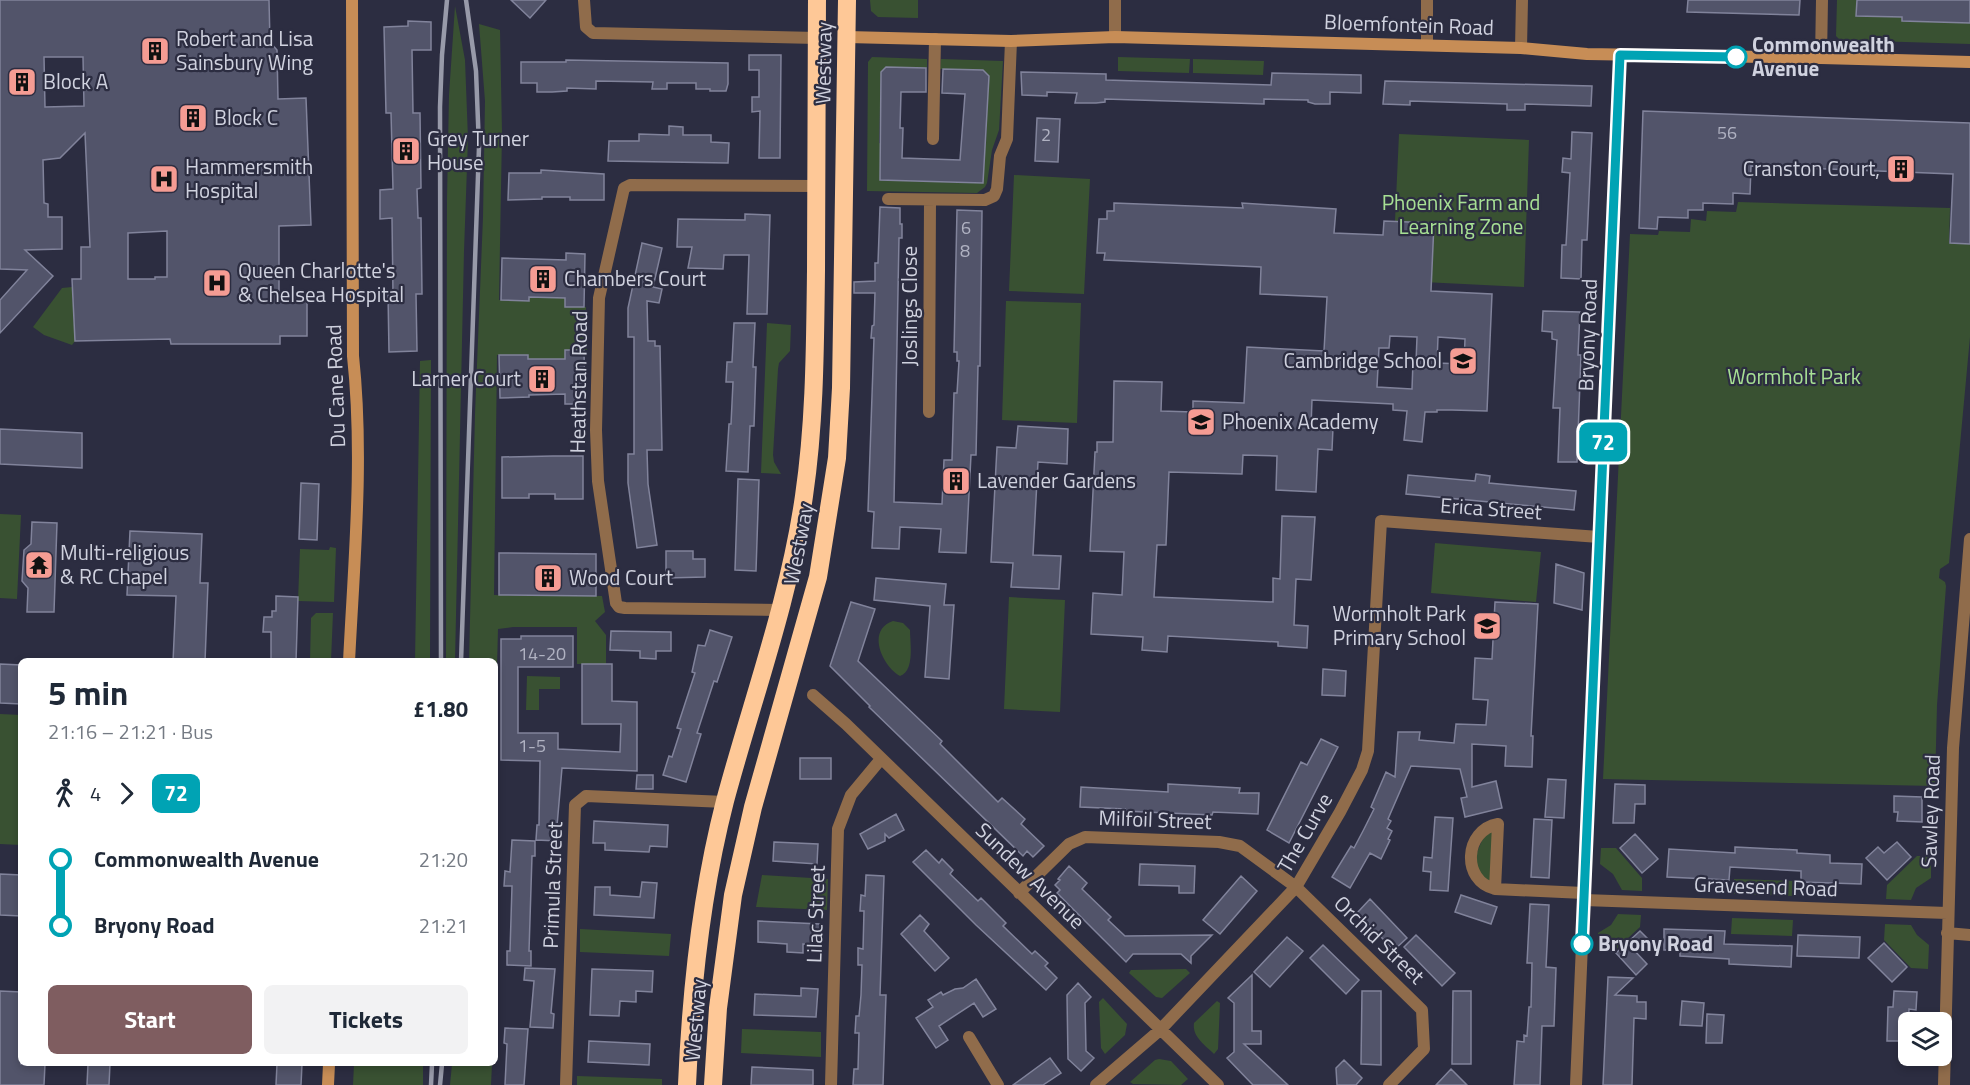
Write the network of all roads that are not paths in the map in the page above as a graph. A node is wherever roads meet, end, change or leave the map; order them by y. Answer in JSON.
{"nodes":[{"id":1,"x":352,"y":0,"type":"edge"},
{"id":2,"x":584,"y":0,"type":"edge"},
{"id":3,"x":817,"y":0,"type":"edge"},
{"id":4,"x":847,"y":0,"type":"edge"},
{"id":5,"x":1115,"y":0,"type":"edge"},
{"id":6,"x":1427,"y":0,"type":"edge"},
{"id":7,"x":1522,"y":0,"type":"edge"},
{"id":8,"x":1822,"y":0,"type":"edge"},
{"id":9,"x":847,"y":37,"type":"junction"},
{"id":10,"x":1115,"y":37,"type":"junction"},
{"id":11,"x":817,"y":38,"type":"junction"},
{"id":12,"x":935,"y":39,"type":"junction"},
{"id":13,"x":1011,"y":41,"type":"junction"},
{"id":14,"x":1427,"y":44,"type":"junction"},
{"id":15,"x":1521,"y":48,"type":"junction"},
{"id":16,"x":1620,"y":55,"type":"junction"},
{"id":17,"x":1821,"y":58,"type":"junction"},
{"id":18,"x":1970,"y":62,"type":"edge"},
{"id":19,"x":933,"y":139,"type":"dead end"},
{"id":20,"x":816,"y":186,"type":"junction"},
{"id":21,"x":888,"y":199,"type":"dead end"},
{"id":22,"x":930,"y":200,"type":"junction"},
{"id":23,"x":929,"y":412,"type":"dead end"},
{"id":24,"x":1381,"y":521,"type":"joint"},
{"id":25,"x":1599,"y":537,"type":"junction"},
{"id":26,"x":1970,"y":539,"type":"edge"},
{"id":27,"x":1968,"y":575,"type":"edge"},
{"id":28,"x":781,"y":610,"type":"junction"},
{"id":29,"x":349,"y":658,"type":"edge"},
{"id":30,"x":813,"y":695,"type":"dead end"},
{"id":31,"x":882,"y":759,"type":"junction"},
{"id":32,"x":725,"y":802,"type":"junction"},
{"id":33,"x":1296,"y":887,"type":"junction"},
{"id":34,"x":1495,"y":889,"type":"junction"},
{"id":35,"x":1019,"y":893,"type":"junction"},
{"id":36,"x":1584,"y":896,"type":"junction"},
{"id":37,"x":1947,"y":914,"type":"junction"},
{"id":38,"x":1947,"y":933,"type":"junction"},
{"id":39,"x":1970,"y":935,"type":"edge"},
{"id":40,"x":1160,"y":1030,"type":"junction"},
{"id":41,"x":969,"y":1037,"type":"dead end"},
{"id":42,"x":329,"y":1066,"type":"edge"},
{"id":43,"x":328,"y":1085,"type":"edge"},
{"id":44,"x":566,"y":1085,"type":"edge"},
{"id":45,"x":687,"y":1085,"type":"edge"},
{"id":46,"x":713,"y":1085,"type":"edge"},
{"id":47,"x":831,"y":1085,"type":"edge"},
{"id":48,"x":998,"y":1085,"type":"edge"},
{"id":49,"x":1096,"y":1085,"type":"edge"},
{"id":50,"x":1218,"y":1085,"type":"edge"},
{"id":51,"x":1389,"y":1085,"type":"edge"},
{"id":52,"x":1576,"y":1085,"type":"edge"},
{"id":53,"x":1944,"y":1085,"type":"edge"}],
"edges":[{"from":1,"to":29,"type":"street","name":"Du Cane Road"},
{"from":2,"to":11,"type":"street"},
{"from":3,"to":11,"type":"highway","name":"Westway"},
{"from":4,"to":9,"type":"highway","name":"Westway"},
{"from":5,"to":10,"type":"street"},
{"from":6,"to":14,"type":"street"},
{"from":7,"to":15,"type":"street"},
{"from":8,"to":17,"type":"street"},
{"from":9,"to":12,"type":"street","name":"Bloemfontein Road"},
{"from":9,"to":46,"type":"highway","name":"Westway"},
{"from":10,"to":13,"type":"street","name":"Bloemfontein Road"},
{"from":10,"to":14,"type":"street","name":"Bloemfontein Road"},
{"from":11,"to":20,"type":"highway","name":"Westway"},
{"from":12,"to":13,"type":"street","name":"Bloemfontein Road"},
{"from":12,"to":19,"type":"street"},
{"from":13,"to":22,"type":"street"},
{"from":14,"to":15,"type":"street","name":"Bloemfontein Road"},
{"from":15,"to":16,"type":"street","name":"Bloemfontein Road"},
{"from":16,"to":17,"type":"street","name":"Bloemfontein Road"},
{"from":16,"to":25,"type":"street","name":"Bryony Road"},
{"from":17,"to":18,"type":"street","name":"Bloemfontein Road"},
{"from":20,"to":28,"type":"highway","name":"Westway"},
{"from":20,"to":28,"type":"street","name":"Heathstan Road"},
{"from":21,"to":22,"type":"street"},
{"from":22,"to":23,"type":"street","name":"Joslings Close"},
{"from":24,"to":25,"type":"street","name":"Erica Street"},
{"from":24,"to":33,"type":"street","name":"The Curve"},
{"from":25,"to":36,"type":"street","name":"Bryony Road"},
{"from":26,"to":27,"type":"street","name":"Sawley Road"},
{"from":27,"to":37,"type":"street","name":"Sawley Road"},
{"from":28,"to":32,"type":"highway","name":"Westway"},
{"from":30,"to":31,"type":"street","name":"Sundew Avenue"},
{"from":31,"to":35,"type":"street","name":"Sundew Avenue"},
{"from":31,"to":47,"type":"street","name":"Lilac Street"},
{"from":32,"to":44,"type":"street","name":"Primula Street"},
{"from":32,"to":45,"type":"highway","name":"Westway"},
{"from":33,"to":35,"type":"street","name":"Milfoil Street"},
{"from":33,"to":40,"type":"street","name":"The Curve"},
{"from":33,"to":51,"type":"street","name":"Orchid Street"},
{"from":34,"to":34,"type":"street"},
{"from":34,"to":36,"type":"street","name":"Gravesend Road"},
{"from":35,"to":40,"type":"street","name":"Sundew Avenue"},
{"from":36,"to":37,"type":"street","name":"Gravesend Road"},
{"from":36,"to":52,"type":"street","name":"Bryony Road"},
{"from":37,"to":38,"type":"street","name":"Sawley Road"},
{"from":38,"to":39,"type":"street"},
{"from":38,"to":53,"type":"street","name":"Sawley Road"},
{"from":40,"to":49,"type":"street","name":"The Curve"},
{"from":40,"to":50,"type":"street","name":"Sundew Avenue"},
{"from":41,"to":48,"type":"street"},
{"from":42,"to":43,"type":"street"}]}
